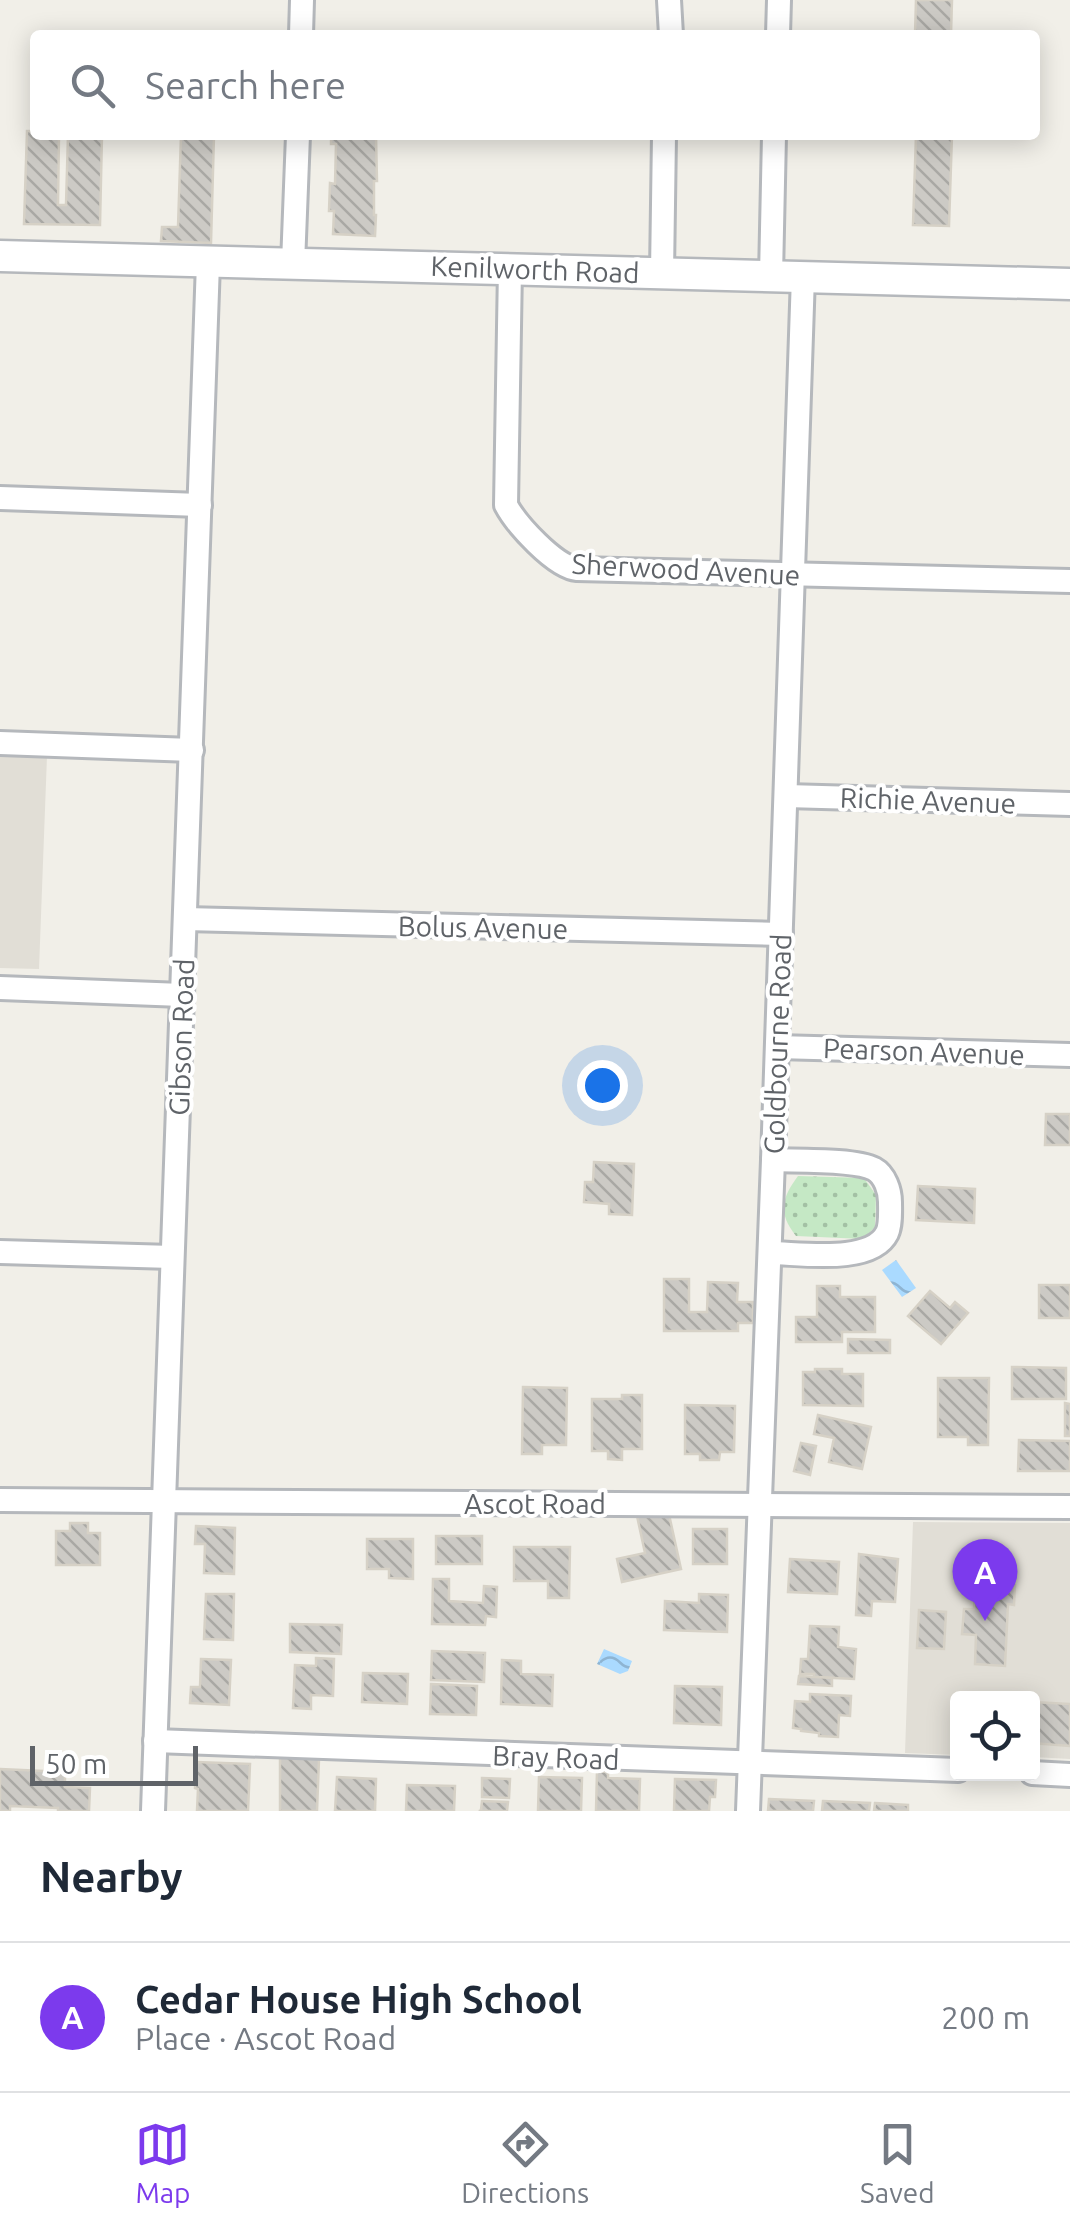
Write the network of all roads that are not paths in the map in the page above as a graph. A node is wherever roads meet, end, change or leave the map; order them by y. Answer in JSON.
{"nodes":[{"id":1,"x":302,"y":0,"type":"edge"},
{"id":2,"x":669,"y":0,"type":"edge"},
{"id":3,"x":779,"y":0,"type":"edge"},
{"id":4,"x":301,"y":30,"type":"edge"},
{"id":5,"x":671,"y":30,"type":"edge"},
{"id":6,"x":778,"y":30,"type":"edge"},
{"id":7,"x":298,"y":140,"type":"edge"},
{"id":8,"x":664,"y":140,"type":"edge"},
{"id":9,"x":774,"y":140,"type":"edge"},
{"id":10,"x":0,"y":256,"type":"edge"},
{"id":11,"x":208,"y":263,"type":"junction"},
{"id":12,"x":293,"y":264,"type":"junction"},
{"id":13,"x":510,"y":268,"type":"junction"},
{"id":14,"x":662,"y":272,"type":"junction"},
{"id":15,"x":771,"y":276,"type":"junction"},
{"id":16,"x":803,"y":276,"type":"junction"},
{"id":17,"x":1070,"y":284,"type":"edge"},
{"id":18,"x":0,"y":498,"type":"edge"},
{"id":19,"x":200,"y":505,"type":"junction"},
{"id":20,"x":792,"y":575,"type":"junction"},
{"id":21,"x":1070,"y":581,"type":"edge"},
{"id":22,"x":0,"y":743,"type":"edge"},
{"id":23,"x":192,"y":750,"type":"junction"},
{"id":24,"x":786,"y":796,"type":"junction"},
{"id":25,"x":1070,"y":804,"type":"edge"},
{"id":26,"x":185,"y":919,"type":"junction"},
{"id":27,"x":780,"y":934,"type":"junction"},
{"id":28,"x":0,"y":988,"type":"edge"},
{"id":29,"x":182,"y":995,"type":"junction"},
{"id":30,"x":777,"y":1047,"type":"junction"},
{"id":31,"x":1070,"y":1054,"type":"edge"},
{"id":32,"x":774,"y":1160,"type":"junction"},
{"id":33,"x":0,"y":1252,"type":"edge"},
{"id":34,"x":770,"y":1252,"type":"junction"},
{"id":35,"x":172,"y":1258,"type":"junction"},
{"id":36,"x":0,"y":1500,"type":"edge"},
{"id":37,"x":163,"y":1500,"type":"junction"},
{"id":38,"x":759,"y":1505,"type":"junction"},
{"id":39,"x":1070,"y":1507,"type":"edge"},
{"id":40,"x":156,"y":1741,"type":"junction"},
{"id":41,"x":750,"y":1764,"type":"junction"},
{"id":42,"x":950,"y":1770,"type":"edge"},
{"id":43,"x":1040,"y":1773,"type":"edge"},
{"id":44,"x":1070,"y":1775,"type":"edge"},
{"id":45,"x":153,"y":1811,"type":"edge"},
{"id":46,"x":748,"y":1811,"type":"edge"}],
"edges":[{"from":1,"to":4,"type":"street"},
{"from":2,"to":5,"type":"street"},
{"from":3,"to":6,"type":"street"},
{"from":7,"to":12,"type":"street"},
{"from":8,"to":14,"type":"street"},
{"from":9,"to":15,"type":"street"},
{"from":10,"to":11,"type":"street","name":"Kenilworth Road"},
{"from":11,"to":12,"type":"street","name":"Kenilworth Road"},
{"from":11,"to":19,"type":"street","name":"Gibson Road"},
{"from":12,"to":13,"type":"street","name":"Kenilworth Road"},
{"from":13,"to":14,"type":"street","name":"Kenilworth Road"},
{"from":13,"to":20,"type":"street","name":"Sherwood Avenue"},
{"from":14,"to":15,"type":"street","name":"Kenilworth Road"},
{"from":15,"to":16,"type":"street","name":"Kenilworth Road"},
{"from":16,"to":17,"type":"street","name":"Kenilworth Road"},
{"from":16,"to":20,"type":"street","name":"Goldbourne Road"},
{"from":18,"to":19,"type":"street"},
{"from":19,"to":23,"type":"street","name":"Gibson Road"},
{"from":20,"to":21,"type":"street","name":"Sherwood Avenue"},
{"from":20,"to":24,"type":"street","name":"Goldbourne Road"},
{"from":22,"to":23,"type":"street"},
{"from":23,"to":26,"type":"street","name":"Gibson Road"},
{"from":24,"to":25,"type":"street","name":"Richie Avenue"},
{"from":24,"to":27,"type":"street","name":"Goldbourne Road"},
{"from":26,"to":27,"type":"street","name":"Bolus Avenue"},
{"from":26,"to":29,"type":"street","name":"Gibson Road"},
{"from":27,"to":30,"type":"street","name":"Goldbourne Road"},
{"from":28,"to":29,"type":"street"},
{"from":29,"to":35,"type":"street","name":"Gibson Road"},
{"from":30,"to":31,"type":"street","name":"Pearson Avenue"},
{"from":30,"to":32,"type":"street","name":"Goldbourne Road"},
{"from":32,"to":34,"type":"street","name":"Goldbourne Road"},
{"from":32,"to":34,"type":"street"},
{"from":33,"to":35,"type":"street"},
{"from":34,"to":38,"type":"street","name":"Goldbourne Road"},
{"from":35,"to":37,"type":"street","name":"Gibson Road"},
{"from":36,"to":37,"type":"street","name":"Ascot Road"},
{"from":37,"to":38,"type":"street","name":"Ascot Road"},
{"from":37,"to":40,"type":"street","name":"Gibson Road"},
{"from":38,"to":39,"type":"street","name":"Ascot Road"},
{"from":38,"to":41,"type":"street","name":"Goldbourne Road"},
{"from":40,"to":41,"type":"street","name":"Bray Road"},
{"from":40,"to":45,"type":"street","name":"Gibson Road"},
{"from":41,"to":42,"type":"street","name":"Bray Road"},
{"from":41,"to":46,"type":"street","name":"Goldbourne Road"},
{"from":43,"to":44,"type":"street"}]}
